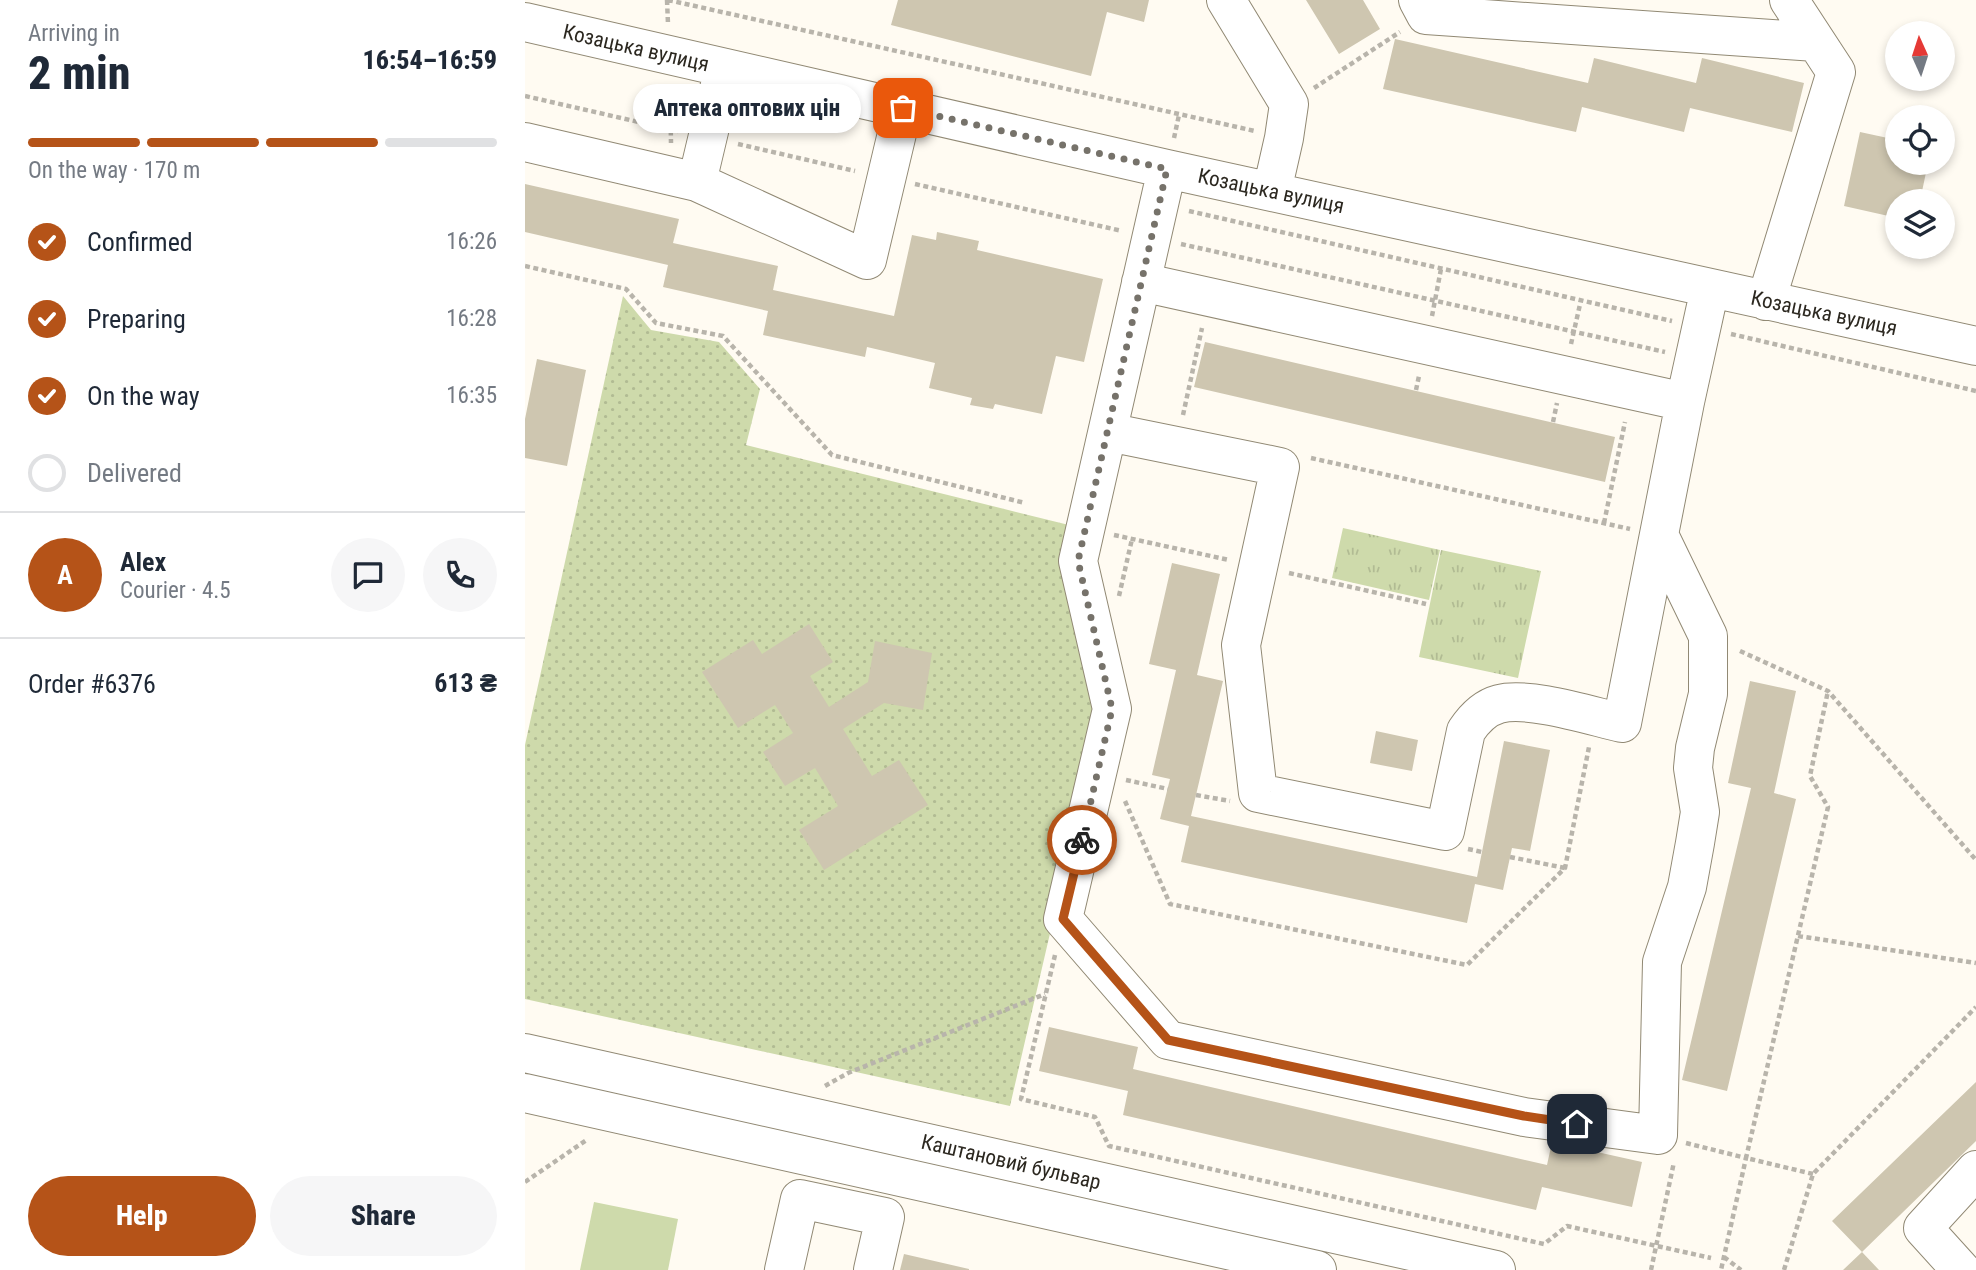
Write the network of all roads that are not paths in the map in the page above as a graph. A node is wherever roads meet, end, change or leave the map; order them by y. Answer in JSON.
{"nodes":[{"id":1,"x":1226,"y":0,"type":"edge"},
{"id":2,"x":1789,"y":0,"type":"edge"},
{"id":3,"x":1422,"y":8,"type":"edge"},
{"id":4,"x":525,"y":22,"type":"edge"},
{"id":5,"x":1817,"y":42,"type":"junction"},
{"id":6,"x":724,"y":68,"type":"junction"},
{"id":7,"x":903,"y":108,"type":"junction"},
{"id":8,"x":525,"y":142,"type":"edge"},
{"id":9,"x":697,"y":182,"type":"junction"},
{"id":10,"x":1272,"y":191,"type":"junction"},
{"id":11,"x":1159,"y":204,"type":"junction"},
{"id":12,"x":1142,"y":282,"type":"junction"},
{"id":13,"x":1710,"y":288,"type":"junction"},
{"id":14,"x":1766,"y":301,"type":"junction"},
{"id":15,"x":1976,"y":346,"type":"edge"},
{"id":16,"x":1685,"y":402,"type":"junction"},
{"id":17,"x":1108,"y":432,"type":"junction"},
{"id":18,"x":1660,"y":536,"type":"junction"},
{"id":19,"x":525,"y":1053,"type":"edge"},
{"id":20,"x":525,"y":1093,"type":"edge"},
{"id":21,"x":1976,"y":1170,"type":"edge"},
{"id":22,"x":784,"y":1270,"type":"edge"},
{"id":23,"x":873,"y":1270,"type":"edge"},
{"id":24,"x":1317,"y":1270,"type":"edge"},
{"id":25,"x":1496,"y":1270,"type":"edge"},
{"id":26,"x":1961,"y":1270,"type":"edge"}],
"edges":[{"from":1,"to":10,"type":"street"},
{"from":2,"to":5,"type":"street"},
{"from":3,"to":5,"type":"street"},
{"from":4,"to":6,"type":"street","name":"Козацька вулиця"},
{"from":5,"to":14,"type":"street"},
{"from":6,"to":7,"type":"street","name":"Козацька вулиця"},
{"from":6,"to":9,"type":"street"},
{"from":7,"to":9,"type":"street"},
{"from":7,"to":11,"type":"street","name":"Козацька вулиця"},
{"from":8,"to":9,"type":"street"},
{"from":10,"to":11,"type":"street","name":"Козацька вулиця"},
{"from":10,"to":13,"type":"street","name":"Козацька вулиця"},
{"from":11,"to":12,"type":"street"},
{"from":12,"to":16,"type":"street"},
{"from":12,"to":17,"type":"street"},
{"from":13,"to":14,"type":"street","name":"Козацька вулиця"},
{"from":13,"to":16,"type":"street"},
{"from":14,"to":15,"type":"street","name":"Козацька вулиця"},
{"from":16,"to":18,"type":"street"},
{"from":17,"to":18,"type":"street"},
{"from":17,"to":18,"type":"street"},
{"from":19,"to":25,"type":"street","name":"Каштановий бульвар"},
{"from":20,"to":24,"type":"street","name":"Каштановий бульвар"},
{"from":21,"to":26,"type":"street"},
{"from":22,"to":23,"type":"street"}]}
